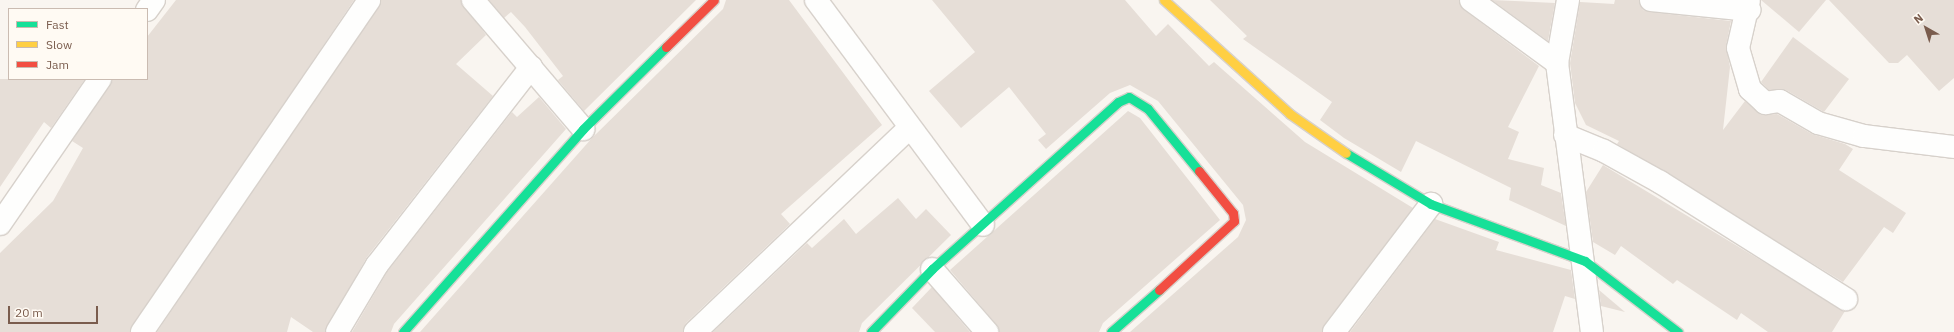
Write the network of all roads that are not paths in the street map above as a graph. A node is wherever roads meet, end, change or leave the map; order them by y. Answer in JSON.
{"nodes":[{"id":1,"x":154,"y":0,"type":"edge"},
{"id":2,"x":369,"y":0,"type":"edge"},
{"id":3,"x":473,"y":0,"type":"edge"},
{"id":4,"x":714,"y":0,"type":"edge"},
{"id":5,"x":816,"y":0,"type":"edge"},
{"id":6,"x":1164,"y":0,"type":"edge"},
{"id":7,"x":1471,"y":0,"type":"edge"},
{"id":8,"x":1568,"y":0,"type":"edge"},
{"id":9,"x":1651,"y":0,"type":"edge"},
{"id":10,"x":1749,"y":5,"type":"edge"},
{"id":11,"x":148,"y":9,"type":"edge"},
{"id":12,"x":1557,"y":63,"type":"junction"},
{"id":13,"x":531,"y":67,"type":"junction"},
{"id":14,"x":99,"y":80,"type":"edge"},
{"id":15,"x":909,"y":128,"type":"junction"},
{"id":16,"x":583,"y":129,"type":"junction"},
{"id":17,"x":1565,"y":135,"type":"junction"},
{"id":18,"x":1954,"y":147,"type":"edge"},
{"id":19,"x":1431,"y":204,"type":"junction"},
{"id":20,"x":0,"y":224,"type":"edge"},
{"id":21,"x":983,"y":225,"type":"junction"},
{"id":22,"x":1584,"y":261,"type":"junction"},
{"id":23,"x":932,"y":269,"type":"junction"},
{"id":24,"x":1846,"y":299,"type":"dead end"},
{"id":25,"x":1338,"y":331,"type":"edge"},
{"id":26,"x":142,"y":332,"type":"edge"},
{"id":27,"x":336,"y":332,"type":"edge"},
{"id":28,"x":403,"y":332,"type":"edge"},
{"id":29,"x":695,"y":332,"type":"edge"},
{"id":30,"x":871,"y":332,"type":"edge"},
{"id":31,"x":986,"y":332,"type":"edge"},
{"id":32,"x":1111,"y":332,"type":"edge"},
{"id":33,"x":1592,"y":332,"type":"edge"},
{"id":34,"x":1678,"y":332,"type":"edge"}],
"edges":[{"from":1,"to":11,"type":"street"},
{"from":2,"to":26,"type":"street"},
{"from":3,"to":13,"type":"street"},
{"from":4,"to":16,"type":"street"},
{"from":5,"to":15,"type":"street"},
{"from":6,"to":19,"type":"street"},
{"from":7,"to":12,"type":"street"},
{"from":8,"to":12,"type":"street"},
{"from":9,"to":10,"type":"street"},
{"from":10,"to":18,"type":"street"},
{"from":12,"to":17,"type":"street"},
{"from":13,"to":16,"type":"street"},
{"from":13,"to":27,"type":"street"},
{"from":14,"to":20,"type":"street"},
{"from":15,"to":21,"type":"street"},
{"from":15,"to":29,"type":"street"},
{"from":16,"to":28,"type":"street"},
{"from":17,"to":22,"type":"street"},
{"from":17,"to":24,"type":"street"},
{"from":19,"to":22,"type":"street"},
{"from":19,"to":25,"type":"street"},
{"from":21,"to":23,"type":"street"},
{"from":21,"to":32,"type":"street"},
{"from":22,"to":33,"type":"street"},
{"from":22,"to":34,"type":"street"},
{"from":23,"to":30,"type":"street"},
{"from":23,"to":31,"type":"street"}]}
